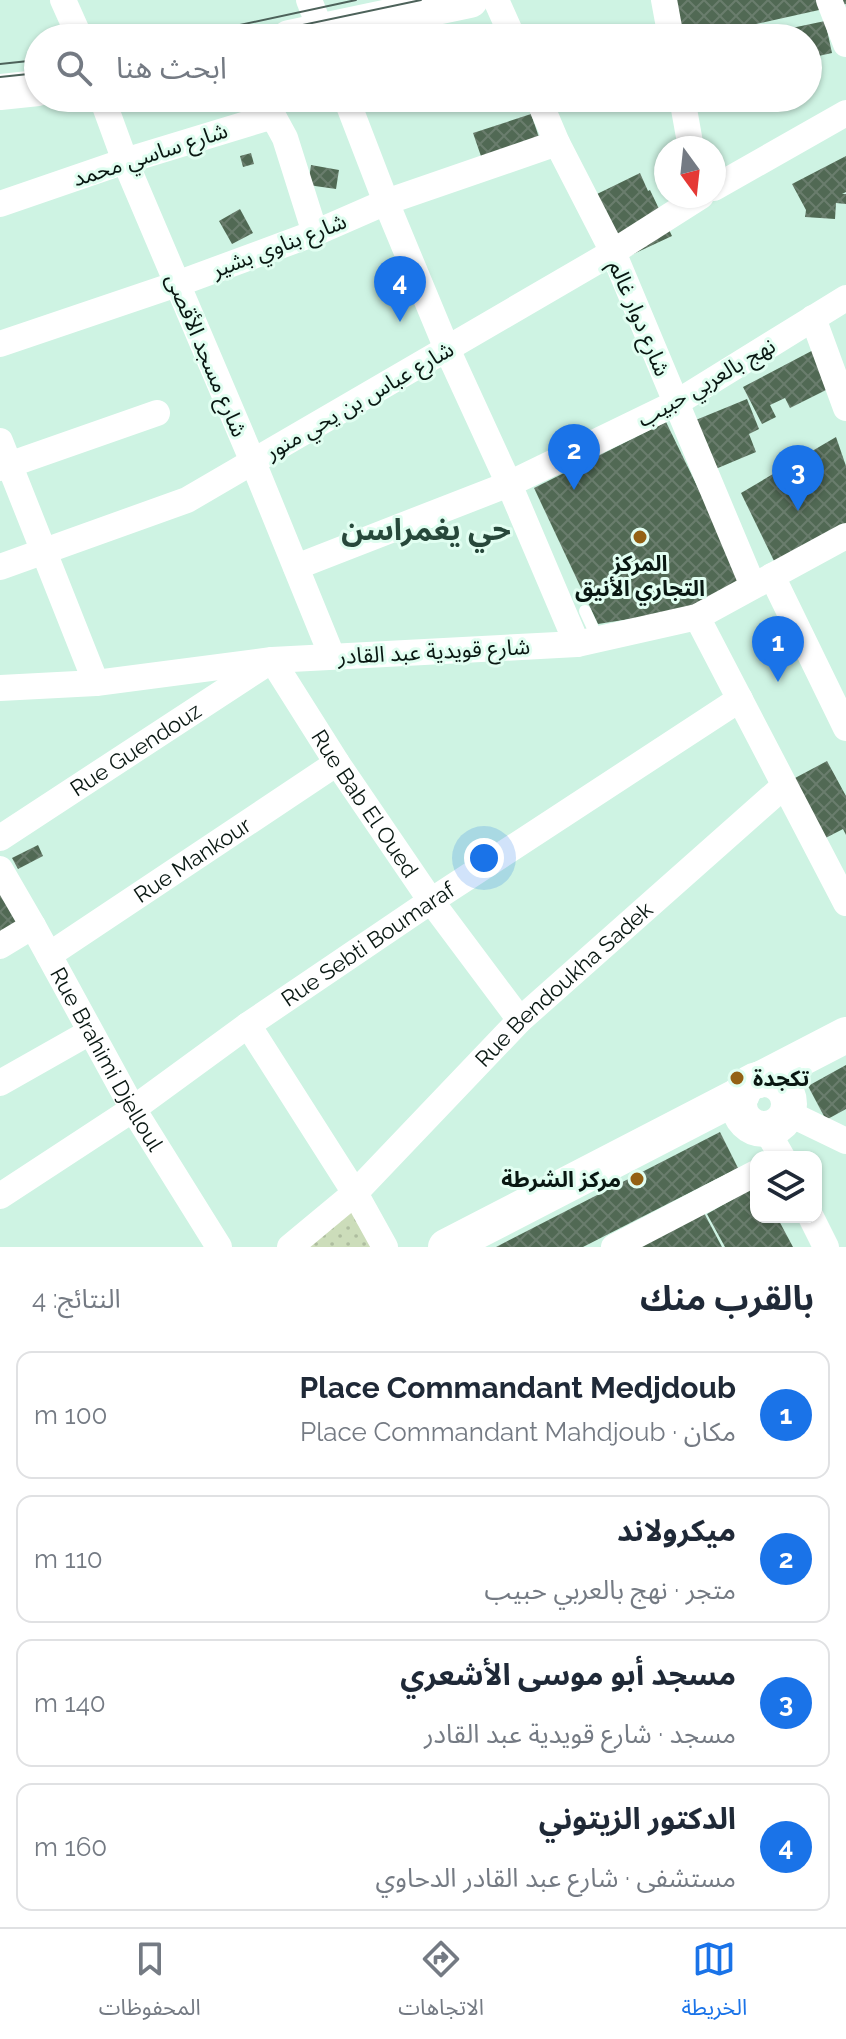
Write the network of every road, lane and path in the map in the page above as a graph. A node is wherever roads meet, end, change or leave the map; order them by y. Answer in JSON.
{"nodes":[{"id":1,"x":63,"y":0,"type":"edge"},
{"id":2,"x":470,"y":0,"type":"edge"},
{"id":3,"x":496,"y":0,"type":"edge"},
{"id":4,"x":664,"y":0,"type":"edge"},
{"id":5,"x":829,"y":0,"type":"edge"},
{"id":6,"x":74,"y":24,"type":"edge"},
{"id":7,"x":329,"y":24,"type":"edge"},
{"id":8,"x":507,"y":24,"type":"edge"},
{"id":9,"x":668,"y":24,"type":"edge"},
{"id":10,"x":846,"y":44,"type":"edge"},
{"id":11,"x":24,"y":89,"type":"edge"},
{"id":12,"x":0,"y":92,"type":"edge"},
{"id":13,"x":107,"y":112,"type":"edge"},
{"id":14,"x":351,"y":112,"type":"edge"},
{"id":15,"x":544,"y":112,"type":"edge"},
{"id":16,"x":685,"y":112,"type":"edge"},
{"id":17,"x":846,"y":113,"type":"edge"},
{"id":18,"x":689,"y":136,"type":"edge"},
{"id":19,"x":557,"y":143,"type":"junction"},
{"id":20,"x":125,"y":161,"type":"junction"},
{"id":21,"x":726,"y":181,"type":"edge"},
{"id":22,"x":386,"y":202,"type":"junction"},
{"id":23,"x":0,"y":204,"type":"edge"},
{"id":24,"x":681,"y":208,"type":"edge"},
{"id":25,"x":315,"y":233,"type":"junction"},
{"id":26,"x":613,"y":252,"type":"junction"},
{"id":27,"x":177,"y":284,"type":"junction"},
{"id":28,"x":846,"y":298,"type":"edge"},
{"id":29,"x":813,"y":318,"type":"junction"},
{"id":30,"x":0,"y":344,"type":"edge"},
{"id":31,"x":447,"y":349,"type":"junction"},
{"id":32,"x":676,"y":403,"type":"junction"},
{"id":33,"x":846,"y":408,"type":"edge"},
{"id":34,"x":157,"y":413,"type":"dead end"},
{"id":35,"x":3,"y":458,"type":"edge"},
{"id":36,"x":253,"y":462,"type":"junction"},
{"id":37,"x":509,"y":484,"type":"junction"},
{"id":38,"x":846,"y":536,"type":"edge"},
{"id":39,"x":44,"y":551,"type":"junction"},
{"id":40,"x":0,"y":567,"type":"edge"},
{"id":41,"x":296,"y":567,"type":"junction"},
{"id":42,"x":762,"y":581,"type":"junction"},
{"id":43,"x":585,"y":611,"type":"dead end"},
{"id":44,"x":697,"y":617,"type":"junction"},
{"id":45,"x":587,"y":641,"type":"junction"},
{"id":46,"x":332,"y":656,"type":"junction"},
{"id":47,"x":272,"y":660,"type":"junction"},
{"id":48,"x":96,"y":683,"type":"junction"},
{"id":49,"x":0,"y":688,"type":"edge"},
{"id":50,"x":740,"y":699,"type":"junction"},
{"id":51,"x":842,"y":709,"type":"edge"},
{"id":52,"x":337,"y":763,"type":"junction"},
{"id":53,"x":784,"y":786,"type":"junction"},
{"id":54,"x":0,"y":838,"type":"edge"},
{"id":55,"x":0,"y":869,"type":"edge"},
{"id":56,"x":431,"y":901,"type":"junction"},
{"id":57,"x":846,"y":903,"type":"edge"},
{"id":58,"x":33,"y":926,"type":"junction"},
{"id":59,"x":0,"y":946,"type":"edge"},
{"id":60,"x":49,"y":955,"type":"junction"},
{"id":61,"x":520,"y":1020,"type":"junction"},
{"id":62,"x":248,"y":1025,"type":"junction"},
{"id":63,"x":90,"y":1032,"type":"junction"},
{"id":64,"x":846,"y":1035,"type":"edge"},
{"id":65,"x":0,"y":1083,"type":"edge"},
{"id":66,"x":751,"y":1087,"type":"junction"},
{"id":67,"x":133,"y":1109,"type":"junction"},
{"id":68,"x":778,"y":1133,"type":"edge"},
{"id":69,"x":840,"y":1134,"type":"edge"},
{"id":70,"x":750,"y":1176,"type":"edge"},
{"id":71,"x":355,"y":1193,"type":"junction"},
{"id":72,"x":0,"y":1196,"type":"edge"},
{"id":73,"x":814,"y":1223,"type":"edge"},
{"id":74,"x":219,"y":1247,"type":"edge"},
{"id":75,"x":290,"y":1247,"type":"edge"},
{"id":76,"x":385,"y":1247,"type":"edge"},
{"id":77,"x":446,"y":1247,"type":"edge"},
{"id":78,"x":614,"y":1247,"type":"edge"},
{"id":79,"x":826,"y":1247,"type":"edge"}],
"edges":[{"from":1,"to":6,"type":"street"},
{"from":2,"to":7,"type":"main road"},
{"from":3,"to":8,"type":"street"},
{"from":4,"to":9,"type":"street"},
{"from":5,"to":10,"type":"street"},
{"from":11,"to":12,"type":"main road"},
{"from":13,"to":20,"type":"street","name":"شارع مسجد الأقصى"},
{"from":14,"to":22,"type":"street"},
{"from":15,"to":19,"type":"street","name":"شارع دوار غالم"},
{"from":16,"to":18,"type":"street"},
{"from":17,"to":21,"type":"street"},
{"from":19,"to":22,"type":"street","name":"شارع بناوي بشير"},
{"from":19,"to":26,"type":"street","name":"شارع دوار غالم"},
{"from":20,"to":23,"type":"street","name":"شارع ساسي محمد"},
{"from":20,"to":25,"type":"street","name":"شارع ساسي محمد"},
{"from":20,"to":27,"type":"street","name":"شارع مسجد الأقصى"},
{"from":22,"to":25,"type":"street","name":"شارع بناوي بشير"},
{"from":22,"to":31,"type":"street"},
{"from":24,"to":26,"type":"street","name":"شارع عباس بن يحي منور"},
{"from":25,"to":27,"type":"street","name":"شارع بناوي بشير"},
{"from":26,"to":31,"type":"street","name":"شارع عباس بن يحي منور"},
{"from":26,"to":32,"type":"street","name":"شارع دوار غالم"},
{"from":27,"to":30,"type":"street","name":"شارع بناوي بشير"},
{"from":27,"to":36,"type":"street","name":"شارع مسجد الأقصى"},
{"from":28,"to":29,"type":"street","name":"نهج بالعربي حبيب"},
{"from":29,"to":32,"type":"street","name":"نهج بالعربي حبيب"},
{"from":29,"to":33,"type":"street"},
{"from":31,"to":36,"type":"street","name":"شارع عباس بن يحي منور"},
{"from":31,"to":37,"type":"street"},
{"from":32,"to":37,"type":"street","name":"نهج بالعربي حبيب"},
{"from":32,"to":42,"type":"street","name":"شارع دوار غالم"},
{"from":34,"to":35,"type":"street"},
{"from":35,"to":39,"type":"street"},
{"from":36,"to":39,"type":"street","name":"شارع عباس بن يحي منور"},
{"from":36,"to":41,"type":"street","name":"شارع مسجد الأقصى"},
{"from":37,"to":41,"type":"street","name":"نهج بالعربي حبيب"},
{"from":37,"to":45,"type":"street"},
{"from":38,"to":42,"type":"street","name":"شارع قويدية عبد القادر"},
{"from":39,"to":40,"type":"street","name":"شارع عباس بن يحي منور"},
{"from":39,"to":48,"type":"street"},
{"from":41,"to":46,"type":"street","name":"شارع مسجد الأقصى"},
{"from":42,"to":44,"type":"street","name":"شارع قويدية عبد القادر"},
{"from":42,"to":51,"type":"street","name":"شارع دوار غالم"},
{"from":43,"to":45,"type":"lane"},
{"from":44,"to":45,"type":"street","name":"شارع قويدية عبد القادر"},
{"from":44,"to":50,"type":"street"},
{"from":45,"to":46,"type":"street","name":"شارع قويدية عبد القادر"},
{"from":46,"to":47,"type":"street","name":"شارع قويدية عبد القادر"},
{"from":47,"to":48,"type":"street","name":"شارع قويدية عبد القادر"},
{"from":47,"to":52,"type":"street","name":"Rue Bab El Oued"},
{"from":47,"to":54,"type":"street","name":"Rue Guendouz"},
{"from":48,"to":49,"type":"street","name":"شارع قويدية عبد القادر"},
{"from":50,"to":53,"type":"street"},
{"from":50,"to":56,"type":"street","name":"Rue Sebti Boumaraf"},
{"from":52,"to":56,"type":"street","name":"Rue Bab El Oued"},
{"from":52,"to":60,"type":"street","name":"Rue Mankour"},
{"from":53,"to":57,"type":"street"},
{"from":53,"to":61,"type":"street","name":"Rue Bendoukha Sadek"},
{"from":55,"to":58,"type":"street","name":"Rue Brahimi Djelloul"},
{"from":56,"to":61,"type":"street","name":"Rue Bab El Oued"},
{"from":56,"to":62,"type":"street","name":"Rue Sebti Boumaraf"},
{"from":58,"to":59,"type":"street"},
{"from":58,"to":60,"type":"street","name":"Rue Brahimi Djelloul"},
{"from":60,"to":63,"type":"street","name":"Rue Brahimi Djelloul"},
{"from":61,"to":71,"type":"street","name":"Rue Bendoukha Sadek"},
{"from":62,"to":67,"type":"street","name":"Rue Sebti Boumaraf"},
{"from":62,"to":71,"type":"street"},
{"from":63,"to":65,"type":"street"},
{"from":63,"to":67,"type":"street","name":"Rue Brahimi Djelloul"},
{"from":64,"to":66,"type":"main road"},
{"from":66,"to":68,"type":"main road"},
{"from":66,"to":77,"type":"main road"},
{"from":67,"to":72,"type":"street","name":"Rue Sebti Boumaraf"},
{"from":67,"to":74,"type":"street","name":"Rue Brahimi Djelloul"},
{"from":68,"to":69,"type":"street"},
{"from":70,"to":78,"type":"street"},
{"from":71,"to":75,"type":"street","name":"Rue Bendoukha Sadek"},
{"from":71,"to":76,"type":"street"},
{"from":73,"to":79,"type":"street"}]}
